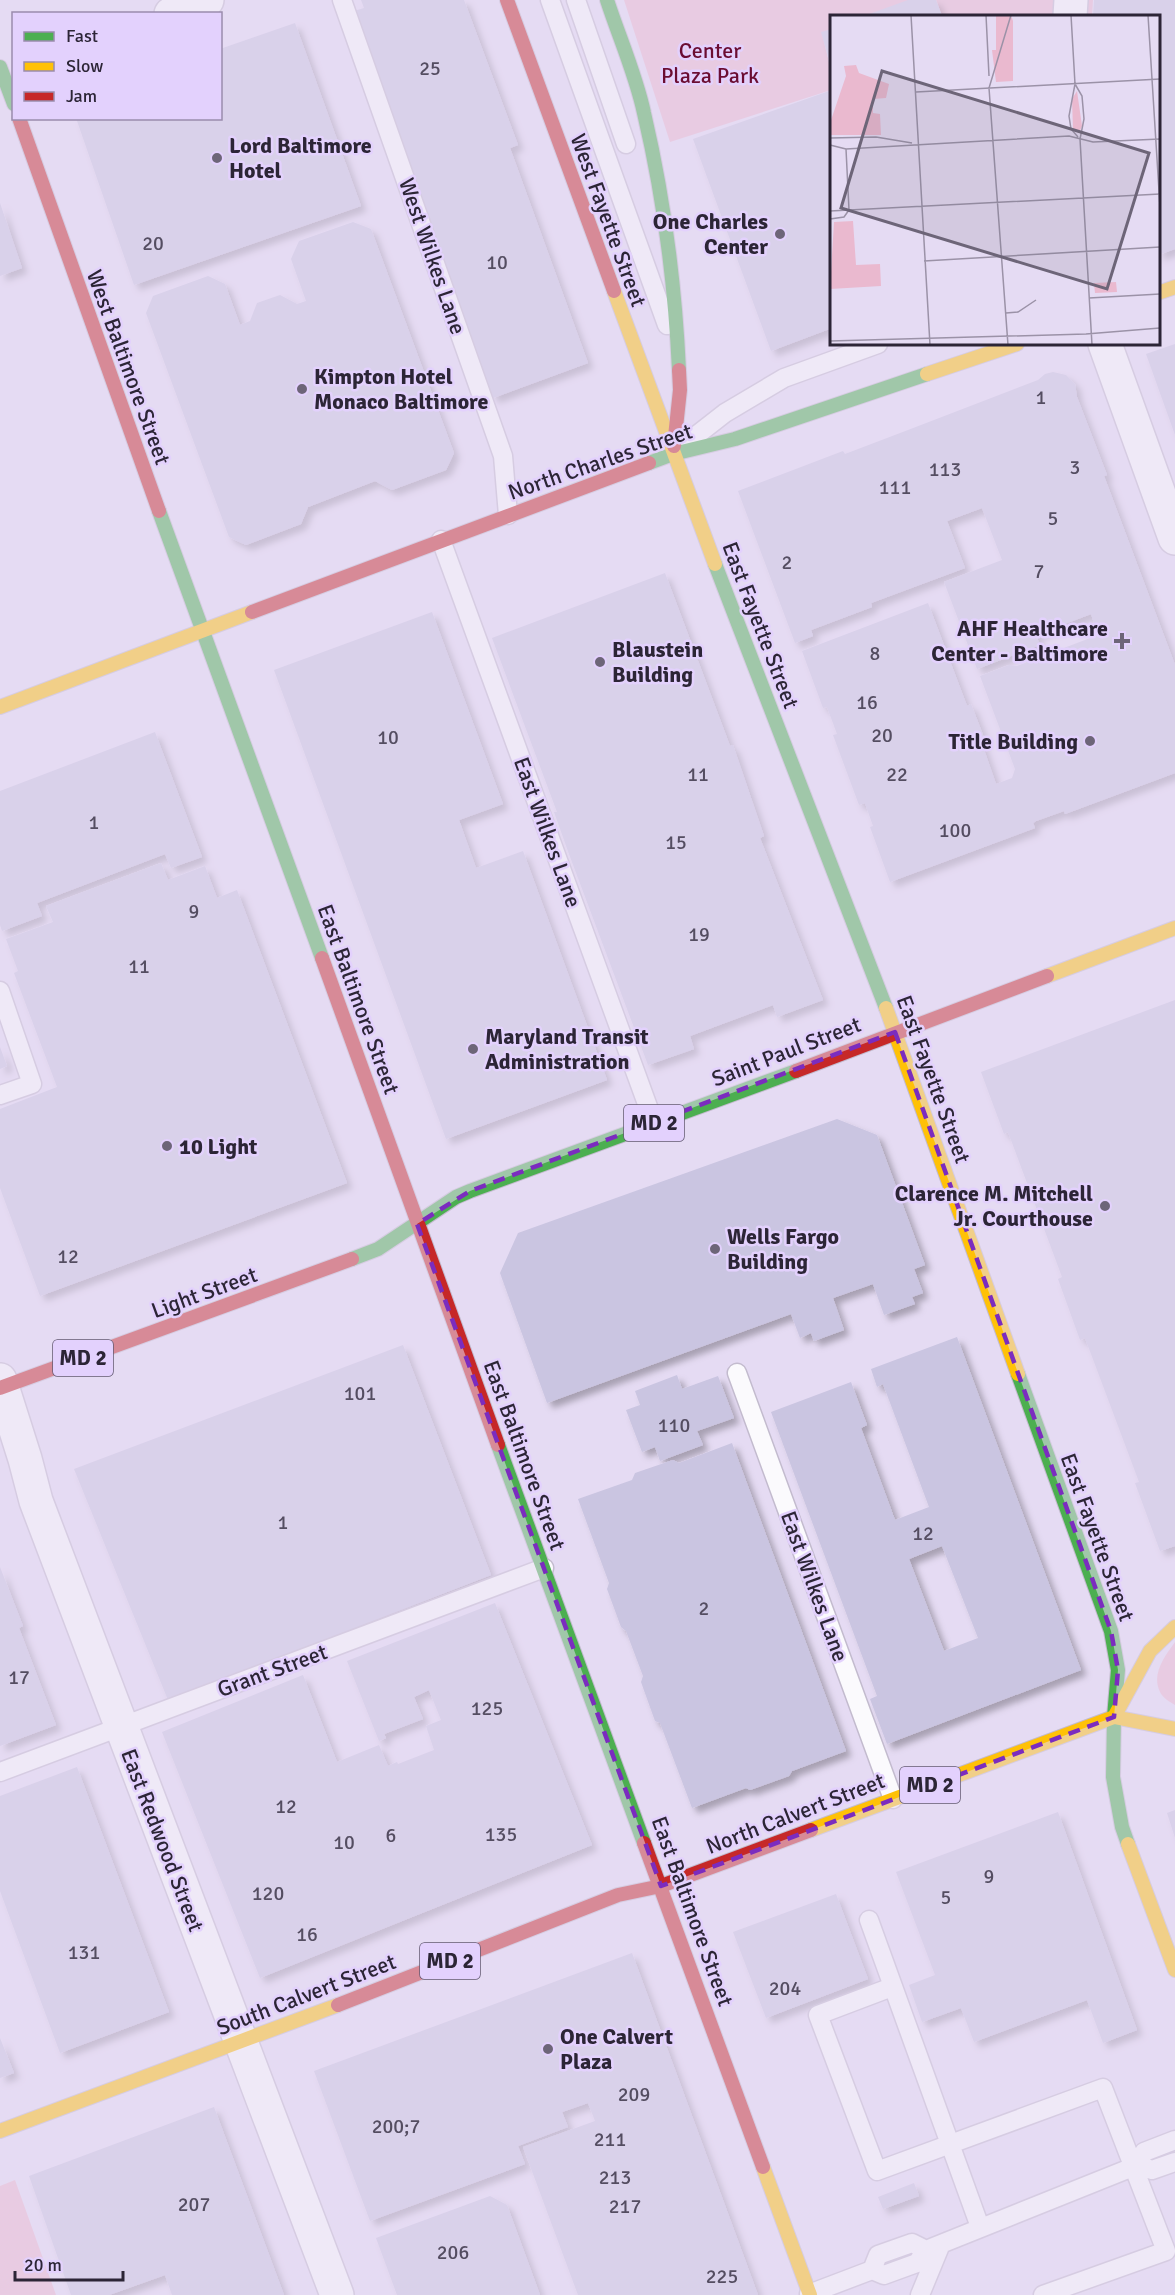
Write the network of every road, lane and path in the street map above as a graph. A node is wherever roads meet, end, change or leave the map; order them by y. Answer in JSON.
{"nodes":[{"id":1,"x":207,"y":0,"type":"edge"},
{"id":2,"x":342,"y":0,"type":"edge"},
{"id":3,"x":507,"y":0,"type":"edge"},
{"id":4,"x":550,"y":0,"type":"edge"},
{"id":5,"x":576,"y":0,"type":"edge"},
{"id":6,"x":607,"y":0,"type":"edge"},
{"id":7,"x":1071,"y":0,"type":"edge"},
{"id":8,"x":176,"y":12,"type":"edge"},
{"id":9,"x":1070,"y":15,"type":"edge"},
{"id":10,"x":19,"y":120,"type":"edge"},
{"id":11,"x":626,"y":144,"type":"dead end"},
{"id":12,"x":1175,"y":287,"type":"edge"},
{"id":13,"x":1160,"y":292,"type":"edge"},
{"id":14,"x":875,"y":345,"type":"edge"},
{"id":15,"x":1014,"y":345,"type":"edge"},
{"id":16,"x":1105,"y":345,"type":"edge"},
{"id":17,"x":679,"y":358,"type":"junction"},
{"id":18,"x":673,"y":454,"type":"junction"},
{"id":19,"x":508,"y":515,"type":"junction"},
{"id":20,"x":1175,"y":538,"type":"edge"},
{"id":21,"x":441,"y":540,"type":"junction"},
{"id":22,"x":201,"y":630,"type":"junction"},
{"id":23,"x":0,"y":707,"type":"edge"},
{"id":24,"x":1175,"y":928,"type":"edge"},
{"id":25,"x":0,"y":991,"type":"edge"},
{"id":26,"x":895,"y":1032,"type":"junction"},
{"id":27,"x":0,"y":1095,"type":"edge"},
{"id":28,"x":654,"y":1123,"type":"junction"},
{"id":29,"x":417,"y":1224,"type":"junction"},
{"id":30,"x":737,"y":1373,"type":"dead end"},
{"id":31,"x":1,"y":1385,"type":"edge"},
{"id":32,"x":544,"y":1568,"type":"junction"},
{"id":33,"x":1175,"y":1627,"type":"edge"},
{"id":34,"x":1114,"y":1717,"type":"junction"},
{"id":35,"x":120,"y":1727,"type":"junction"},
{"id":36,"x":1175,"y":1729,"type":"edge"},
{"id":37,"x":0,"y":1772,"type":"edge"},
{"id":38,"x":893,"y":1798,"type":"junction"},
{"id":39,"x":661,"y":1886,"type":"junction"},
{"id":40,"x":869,"y":1920,"type":"dead end"},
{"id":41,"x":1175,"y":1970,"type":"edge"},
{"id":42,"x":892,"y":1987,"type":"junction"},
{"id":43,"x":240,"y":2042,"type":"junction"},
{"id":44,"x":0,"y":2131,"type":"edge"},
{"id":45,"x":1175,"y":2140,"type":"edge"},
{"id":46,"x":949,"y":2145,"type":"junction"},
{"id":47,"x":1175,"y":2162,"type":"edge"},
{"id":48,"x":1135,"y":2166,"type":"junction"},
{"id":49,"x":980,"y":2227,"type":"junction"},
{"id":50,"x":933,"y":2247,"type":"junction"},
{"id":51,"x":810,"y":2294,"type":"edge"},
{"id":52,"x":337,"y":2295,"type":"edge"},
{"id":53,"x":920,"y":2295,"type":"edge"},
{"id":54,"x":1043,"y":2295,"type":"edge"}],
"edges":[{"from":1,"to":8,"type":"street"},
{"from":2,"to":19,"type":"lane","name":"West Wilkes Lane"},
{"from":3,"to":18,"type":"main road","name":"West Fayette Street"},
{"from":4,"to":17,"type":"lane"},
{"from":5,"to":11,"type":"lane"},
{"from":6,"to":17,"type":"main road"},
{"from":7,"to":9,"type":"street"},
{"from":10,"to":22,"type":"main road","name":"West Baltimore Street"},
{"from":12,"to":13,"type":"main road"},
{"from":14,"to":18,"type":"lane"},
{"from":15,"to":18,"type":"main road","name":"North Charles Street"},
{"from":16,"to":20,"type":"street"},
{"from":17,"to":18,"type":"main road"},
{"from":18,"to":19,"type":"main road","name":"North Charles Street"},
{"from":18,"to":26,"type":"main road","name":"East Fayette Street"},
{"from":19,"to":21,"type":"main road","name":"North Charles Street"},
{"from":21,"to":22,"type":"main road","name":"North Charles Street"},
{"from":21,"to":28,"type":"lane","name":"East Wilkes Lane"},
{"from":22,"to":23,"type":"main road","name":"North Charles Street"},
{"from":22,"to":29,"type":"main road","name":"East Baltimore Street"},
{"from":24,"to":26,"type":"main road","name":"Saint Paul Street","number":"MD 2"},
{"from":25,"to":27,"type":"lane"},
{"from":26,"to":28,"type":"main road","name":"Saint Paul Street","number":"MD 2"},
{"from":26,"to":34,"type":"main road","name":"East Fayette Street"},
{"from":28,"to":29,"type":"main road","name":"Saint Paul Street","number":"MD 2"},
{"from":29,"to":31,"type":"main road","name":"Light Street","number":"MD 2"},
{"from":29,"to":32,"type":"main road","name":"East Baltimore Street"},
{"from":30,"to":38,"type":"lane","name":"East Wilkes Lane"},
{"from":31,"to":35,"type":"street","name":"East Redwood Street"},
{"from":32,"to":35,"type":"lane","name":"Grant Street"},
{"from":32,"to":39,"type":"main road","name":"East Baltimore Street"},
{"from":33,"to":34,"type":"main road"},
{"from":34,"to":36,"type":"main road"},
{"from":34,"to":38,"type":"main road","name":"North Calvert Street","number":"MD 2"},
{"from":34,"to":41,"type":"main road","name":"East Fayette Street"},
{"from":35,"to":37,"type":"lane","name":"Grant Street"},
{"from":35,"to":43,"type":"street","name":"East Redwood Street"},
{"from":38,"to":39,"type":"main road","name":"North Calvert Street","number":"MD 2"},
{"from":39,"to":43,"type":"main road","name":"South Calvert Street","number":"MD 2"},
{"from":39,"to":51,"type":"main road","name":"East Baltimore Street"},
{"from":40,"to":42,"type":"lane"},
{"from":42,"to":46,"type":"lane"},
{"from":42,"to":46,"type":"lane"},
{"from":43,"to":44,"type":"main road","name":"South Calvert Street","number":"MD 2"},
{"from":43,"to":52,"type":"street","name":"East Redwood Street"},
{"from":45,"to":48,"type":"lane"},
{"from":46,"to":48,"type":"lane"},
{"from":46,"to":49,"type":"lane"},
{"from":47,"to":48,"type":"lane"},
{"from":48,"to":49,"type":"lane"},
{"from":48,"to":54,"type":"lane"},
{"from":49,"to":50,"type":"lane"},
{"from":50,"to":51,"type":"lane"},
{"from":50,"to":53,"type":"lane"}]}
